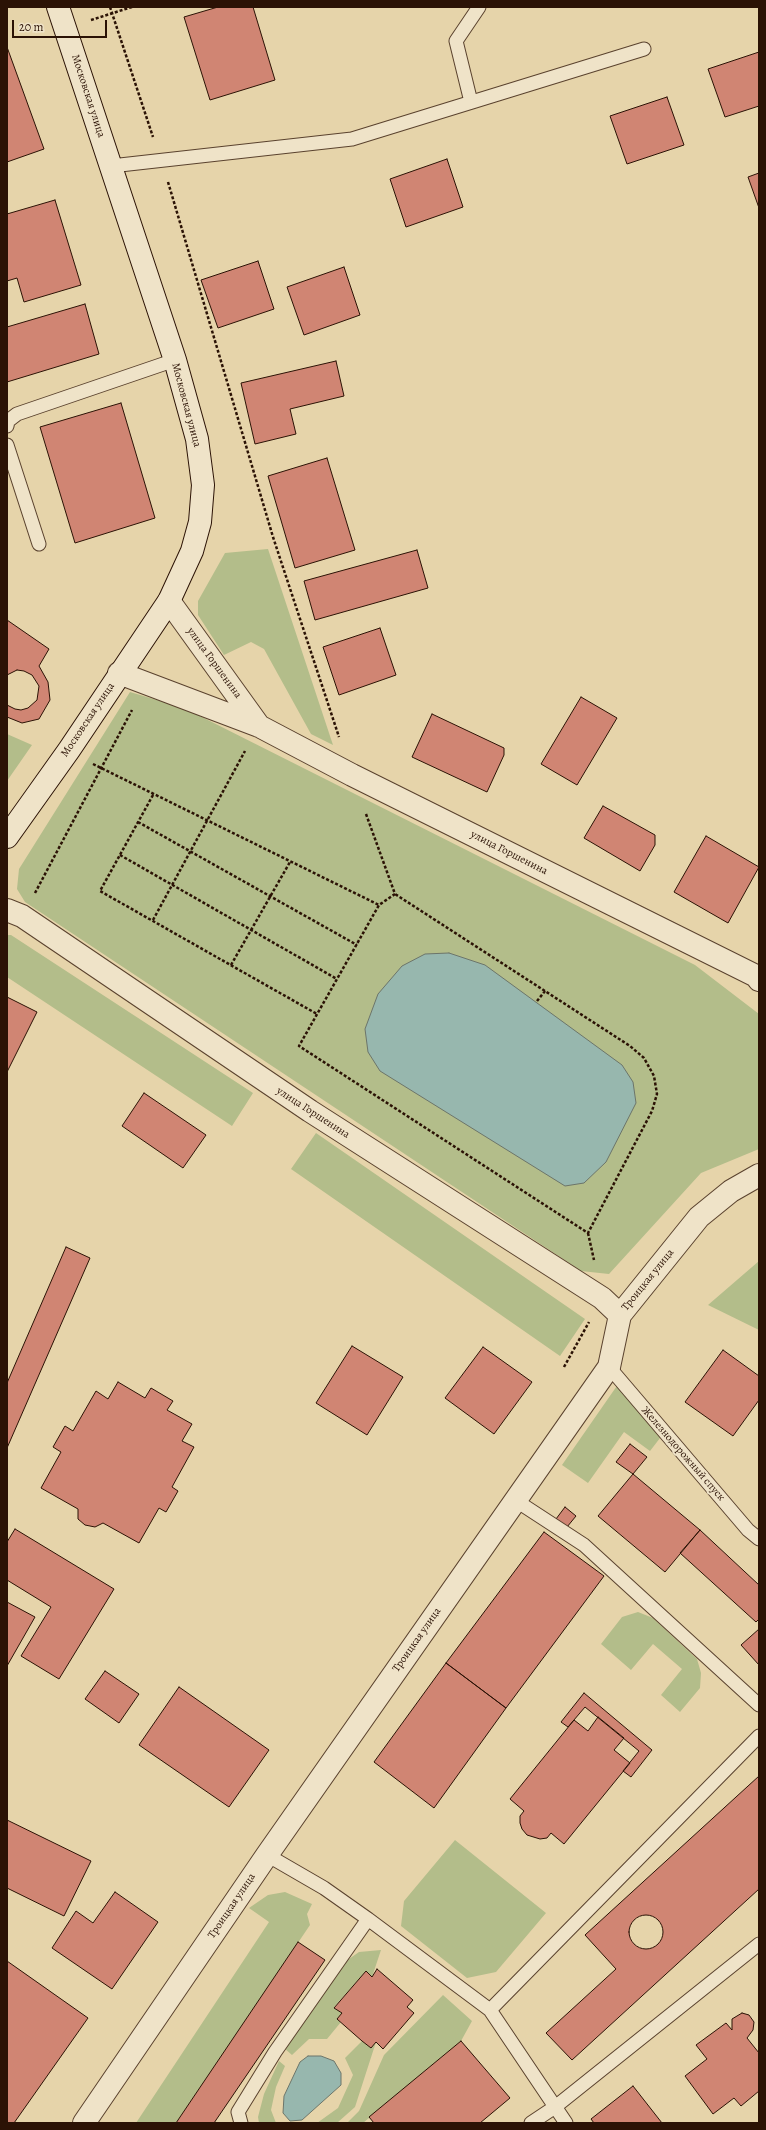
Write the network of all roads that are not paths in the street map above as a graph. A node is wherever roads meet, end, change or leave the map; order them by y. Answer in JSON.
{"nodes":[{"id":1,"x":58,"y":7,"type":"edge"},
{"id":2,"x":479,"y":7,"type":"edge"},
{"id":3,"x":644,"y":49,"type":"dead end"},
{"id":4,"x":471,"y":102,"type":"junction"},
{"id":5,"x":111,"y":166,"type":"junction"},
{"id":6,"x":174,"y":360,"type":"junction"},
{"id":7,"x":7,"y":426,"type":"edge"},
{"id":8,"x":7,"y":445,"type":"edge"},
{"id":9,"x":39,"y":544,"type":"dead end"},
{"id":10,"x":169,"y":601,"type":"junction"},
{"id":11,"x":119,"y":673,"type":"junction"},
{"id":12,"x":259,"y":726,"type":"junction"},
{"id":13,"x":7,"y":837,"type":"edge"},
{"id":14,"x":15,"y":913,"type":"edge"},
{"id":15,"x":759,"y":980,"type":"edge"},
{"id":16,"x":759,"y":1175,"type":"edge"},
{"id":17,"x":620,"y":1316,"type":"junction"},
{"id":18,"x":609,"y":1367,"type":"junction"},
{"id":19,"x":515,"y":1500,"type":"junction"},
{"id":20,"x":759,"y":1539,"type":"edge"},
{"id":21,"x":759,"y":1705,"type":"edge"},
{"id":22,"x":759,"y":1736,"type":"edge"},
{"id":23,"x":267,"y":1855,"type":"junction"},
{"id":24,"x":368,"y":1919,"type":"junction"},
{"id":25,"x":759,"y":1944,"type":"edge"},
{"id":26,"x":490,"y":2010,"type":"junction"},
{"id":27,"x":555,"y":2107,"type":"junction"},
{"id":28,"x":84,"y":2123,"type":"edge"},
{"id":29,"x":241,"y":2123,"type":"edge"},
{"id":30,"x":531,"y":2123,"type":"edge"},
{"id":31,"x":566,"y":2123,"type":"edge"}],
"edges":[{"from":1,"to":5,"type":"street","name":"Московская улица"},
{"from":2,"to":4,"type":"lane"},
{"from":3,"to":4,"type":"lane"},
{"from":4,"to":5,"type":"lane"},
{"from":5,"to":6,"type":"street","name":"Московская улица"},
{"from":6,"to":7,"type":"lane"},
{"from":6,"to":10,"type":"street","name":"Московская улица"},
{"from":8,"to":9,"type":"lane"},
{"from":10,"to":11,"type":"street","name":"Московская улица"},
{"from":10,"to":12,"type":"street","name":"улица Горшенина"},
{"from":11,"to":12,"type":"street","name":"улица Горшенина"},
{"from":11,"to":13,"type":"street","name":"Московская улица"},
{"from":12,"to":15,"type":"street","name":"улица Горшенина"},
{"from":14,"to":17,"type":"street","name":"улица Горшенина"},
{"from":16,"to":17,"type":"street","name":"Троицкая улица"},
{"from":17,"to":18,"type":"street","name":"Троицкая улица"},
{"from":18,"to":19,"type":"street","name":"Троицкая улица"},
{"from":18,"to":20,"type":"lane","name":"Железнодорожный спуск"},
{"from":19,"to":21,"type":"lane"},
{"from":19,"to":23,"type":"street","name":"Троицкая улица"},
{"from":22,"to":26,"type":"lane"},
{"from":23,"to":24,"type":"lane"},
{"from":23,"to":28,"type":"street","name":"Троицкая улица"},
{"from":24,"to":26,"type":"lane"},
{"from":24,"to":29,"type":"lane"},
{"from":25,"to":27,"type":"lane"},
{"from":26,"to":27,"type":"lane"},
{"from":27,"to":30,"type":"lane"},
{"from":27,"to":31,"type":"lane"}]}
